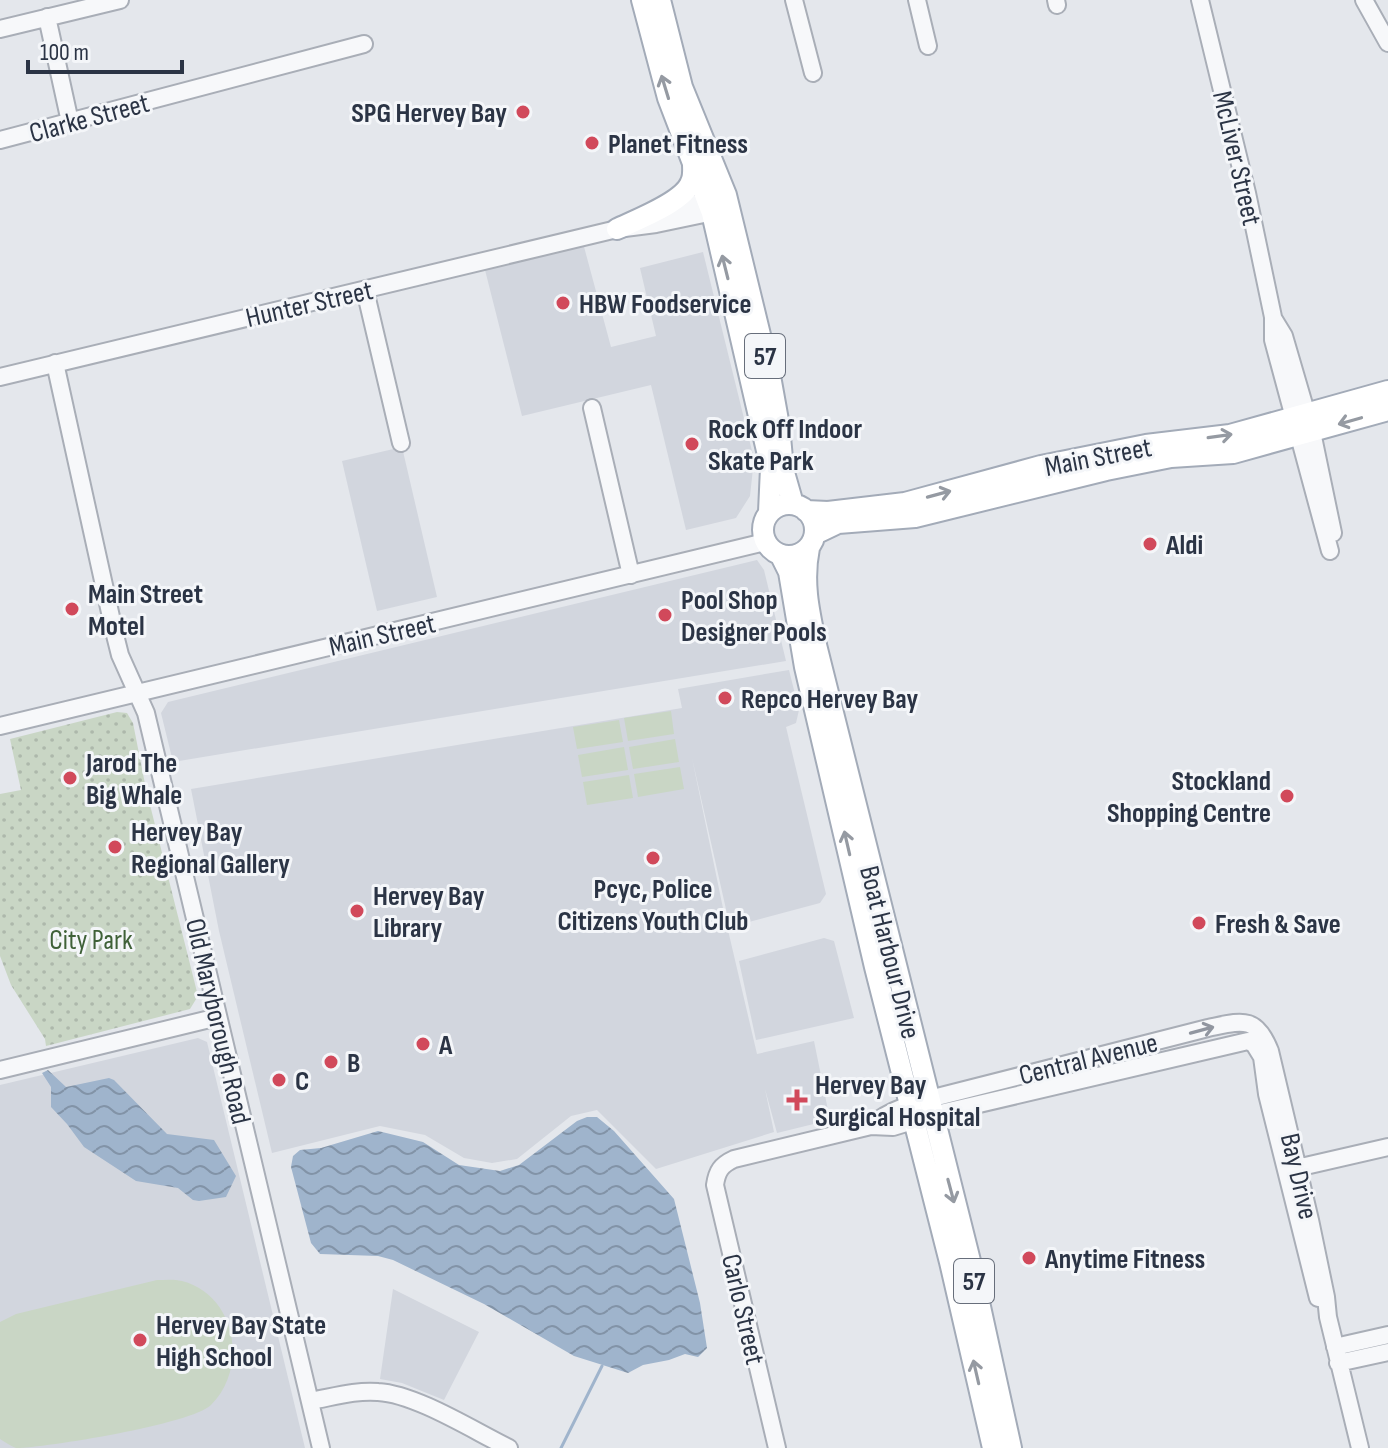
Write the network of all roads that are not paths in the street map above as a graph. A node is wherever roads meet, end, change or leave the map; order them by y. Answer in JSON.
{"nodes":[{"id":1,"x":120,"y":0,"type":"edge"},
{"id":2,"x":660,"y":0,"type":"edge"},
{"id":3,"x":794,"y":0,"type":"edge"},
{"id":4,"x":917,"y":0,"type":"edge"},
{"id":5,"x":1200,"y":0,"type":"edge"},
{"id":6,"x":1364,"y":0,"type":"edge"},
{"id":7,"x":644,"y":5,"type":"edge"},
{"id":8,"x":47,"y":17,"type":"junction"},
{"id":9,"x":0,"y":29,"type":"edge"},
{"id":10,"x":1388,"y":43,"type":"edge"},
{"id":11,"x":364,"y":44,"type":"dead end"},
{"id":12,"x":928,"y":46,"type":"dead end"},
{"id":13,"x":813,"y":73,"type":"dead end"},
{"id":14,"x":70,"y":122,"type":"junction"},
{"id":15,"x":0,"y":140,"type":"edge"},
{"id":16,"x":692,"y":158,"type":"junction"},
{"id":17,"x":719,"y":204,"type":"junction"},
{"id":18,"x":617,"y":229,"type":"junction"},
{"id":19,"x":365,"y":290,"type":"junction"},
{"id":20,"x":55,"y":363,"type":"junction"},
{"id":21,"x":0,"y":377,"type":"edge"},
{"id":22,"x":1388,"y":391,"type":"edge"},
{"id":23,"x":592,"y":408,"type":"dead end"},
{"id":24,"x":1388,"y":410,"type":"edge"},
{"id":25,"x":1303,"y":425,"type":"junction"},
{"id":26,"x":401,"y":443,"type":"dead end"},
{"id":27,"x":800,"y":508,"type":"junction"},
{"id":28,"x":769,"y":512,"type":"junction"},
{"id":29,"x":812,"y":541,"type":"junction"},
{"id":30,"x":773,"y":549,"type":"junction"},
{"id":31,"x":1335,"y":550,"type":"dead end"},
{"id":32,"x":631,"y":575,"type":"junction"},
{"id":33,"x":138,"y":692,"type":"junction"},
{"id":34,"x":0,"y":726,"type":"edge"},
{"id":35,"x":870,"y":868,"type":"junction"},
{"id":36,"x":871,"y":946,"type":"junction"},
{"id":37,"x":218,"y":1017,"type":"junction"},
{"id":38,"x":1259,"y":1040,"type":"joint"},
{"id":39,"x":0,"y":1070,"type":"edge"},
{"id":40,"x":920,"y":1110,"type":"junction"},
{"id":41,"x":1388,"y":1147,"type":"edge"},
{"id":42,"x":1292,"y":1169,"type":"junction"},
{"id":43,"x":718,"y":1170,"type":"joint"},
{"id":44,"x":1388,"y":1335,"type":"edge"},
{"id":45,"x":1388,"y":1352,"type":"edge"},
{"id":46,"x":1337,"y":1355,"type":"junction"},
{"id":47,"x":310,"y":1401,"type":"junction"},
{"id":48,"x":321,"y":1448,"type":"edge"},
{"id":49,"x":509,"y":1448,"type":"edge"},
{"id":50,"x":777,"y":1448,"type":"edge"},
{"id":51,"x":993,"y":1448,"type":"edge"},
{"id":52,"x":1011,"y":1448,"type":"edge"},
{"id":53,"x":1360,"y":1448,"type":"edge"}],
"edges":[{"from":1,"to":8,"type":"street"},
{"from":2,"to":17,"type":"main road","number":"57"},
{"from":3,"to":13,"type":"street"},
{"from":4,"to":12,"type":"street"},
{"from":5,"to":25,"type":"street","name":"McLiver Street"},
{"from":6,"to":10,"type":"street"},
{"from":16,"to":7,"type":"main road","number":"57","one_way":true},
{"from":8,"to":9,"type":"street"},
{"from":8,"to":14,"type":"street"},
{"from":11,"to":14,"type":"street","name":"Clarke Street"},
{"from":14,"to":15,"type":"street","name":"Clarke Street"},
{"from":16,"to":17,"type":"main road","number":"57"},
{"from":16,"to":18,"type":"main road"},
{"from":17,"to":18,"type":"street","name":"Hunter Street"},
{"from":17,"to":27,"type":"main road","number":"57"},
{"from":28,"to":17,"type":"main road","number":"57","one_way":true},
{"from":18,"to":19,"type":"street","name":"Hunter Street"},
{"from":19,"to":20,"type":"street","name":"Hunter Street"},
{"from":19,"to":26,"type":"street"},
{"from":20,"to":21,"type":"street","name":"Hunter Street"},
{"from":20,"to":33,"type":"street","name":"Old Maryborough Road"},
{"from":22,"to":25,"type":"main road","name":"Main Street"},
{"from":23,"to":32,"type":"street"},
{"from":24,"to":25,"type":"main road","name":"Main Street","one_way":true},
{"from":27,"to":25,"type":"main road","name":"Main Street","one_way":true},
{"from":25,"to":29,"type":"main road","name":"Main Street"},
{"from":25,"to":31,"type":"street","name":"McLiver Street"},
{"from":27,"to":28,"type":"main road"},
{"from":27,"to":29,"type":"main road","number":"57"},
{"from":28,"to":30,"type":"main road","number":"57"},
{"from":29,"to":30,"type":"main road"},
{"from":29,"to":35,"type":"main road","name":"Boat Harbour Drive","number":"57"},
{"from":30,"to":32,"type":"street","name":"Main Street"},
{"from":36,"to":30,"type":"main road","name":"Boat Harbour Drive","number":"57","one_way":true},
{"from":32,"to":33,"type":"street","name":"Main Street"},
{"from":33,"to":34,"type":"street","name":"Main Street"},
{"from":33,"to":37,"type":"street","name":"Old Maryborough Road"},
{"from":35,"to":36,"type":"main road"},
{"from":35,"to":40,"type":"main road","name":"Boat Harbour Drive","number":"57"},
{"from":36,"to":40,"type":"main road","name":"Boat Harbour Drive","number":"57"},
{"from":37,"to":39,"type":"street"},
{"from":37,"to":47,"type":"street","name":"Old Maryborough Road"},
{"from":38,"to":40,"type":"street","name":"Central Avenue"},
{"from":38,"to":42,"type":"street","name":"Bay Drive"},
{"from":40,"to":43,"type":"street","name":"Central Avenue"},
{"from":51,"to":40,"type":"main road","name":"Boat Harbour Drive","number":"57","one_way":true},
{"from":40,"to":52,"type":"main road","name":"Boat Harbour Drive","number":"57","one_way":true},
{"from":41,"to":42,"type":"street"},
{"from":42,"to":46,"type":"street","name":"Bay Drive"},
{"from":43,"to":50,"type":"street","name":"Carlo Street"},
{"from":44,"to":46,"type":"street"},
{"from":45,"to":46,"type":"street"},
{"from":46,"to":53,"type":"street","name":"Bay Drive"},
{"from":47,"to":48,"type":"street","name":"Old Maryborough Road"},
{"from":47,"to":49,"type":"street"}]}
